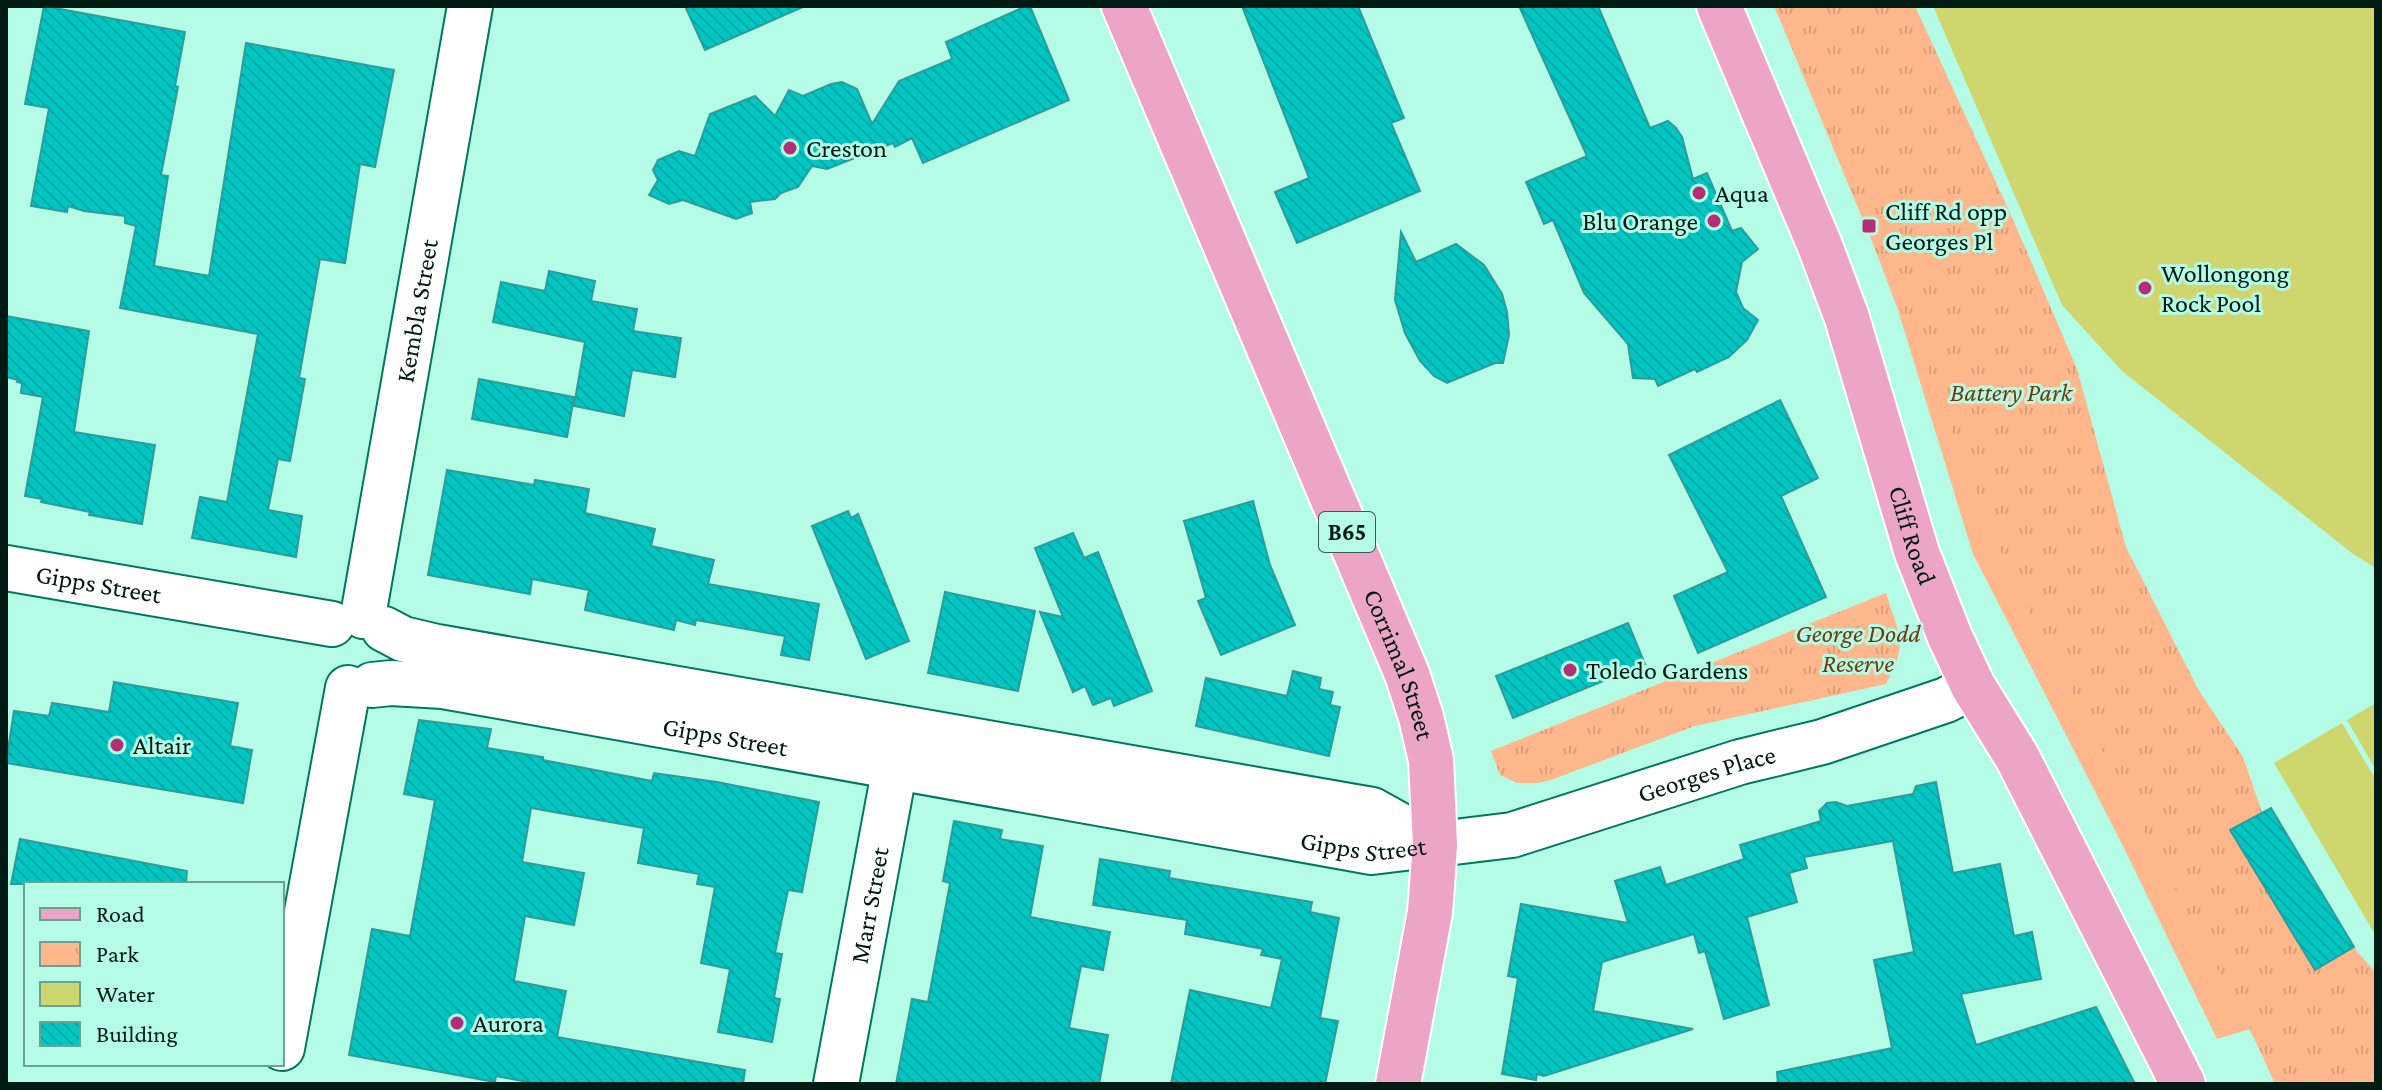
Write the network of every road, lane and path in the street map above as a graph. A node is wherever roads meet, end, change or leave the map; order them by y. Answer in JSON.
{"nodes":[{"id":1,"x":470,"y":6,"type":"edge"},
{"id":2,"x":1124,"y":6,"type":"edge"},
{"id":3,"x":1719,"y":6,"type":"edge"},
{"id":4,"x":6,"y":568,"type":"edge"},
{"id":5,"x":360,"y":623,"type":"junction"},
{"id":6,"x":360,"y":686,"type":"junction"},
{"id":7,"x":1973,"y":686,"type":"junction"},
{"id":8,"x":903,"y":726,"type":"junction"},
{"id":9,"x":895,"y":768,"type":"junction"},
{"id":10,"x":1435,"y":845,"type":"junction"},
{"id":11,"x":284,"y":1039,"type":"edge"},
{"id":12,"x":836,"y":1084,"type":"edge"},
{"id":13,"x":1398,"y":1084,"type":"edge"},
{"id":14,"x":2183,"y":1084,"type":"edge"}],
"edges":[{"from":1,"to":5,"type":"street","name":"Kembla Street"},
{"from":2,"to":10,"type":"main road","name":"Corrimal Street","number":"B65"},
{"from":3,"to":7,"type":"main road","name":"Cliff Road"},
{"from":4,"to":5,"type":"street","name":"Gipps Street"},
{"from":5,"to":6,"type":"street"},
{"from":5,"to":6,"type":"street"},
{"from":5,"to":8,"type":"street","name":"Gipps Street"},
{"from":6,"to":9,"type":"street","name":"Gipps Street"},
{"from":6,"to":11,"type":"street"},
{"from":7,"to":10,"type":"street","name":"Georges Place"},
{"from":7,"to":14,"type":"main road","name":"Cliff Road"},
{"from":8,"to":9,"type":"street","name":"Marr Street"},
{"from":8,"to":10,"type":"street","name":"Gipps Street"},
{"from":9,"to":10,"type":"street","name":"Gipps Street"},
{"from":9,"to":12,"type":"street","name":"Marr Street"},
{"from":10,"to":13,"type":"main road","name":"Corrimal Street","number":"B65"}]}
